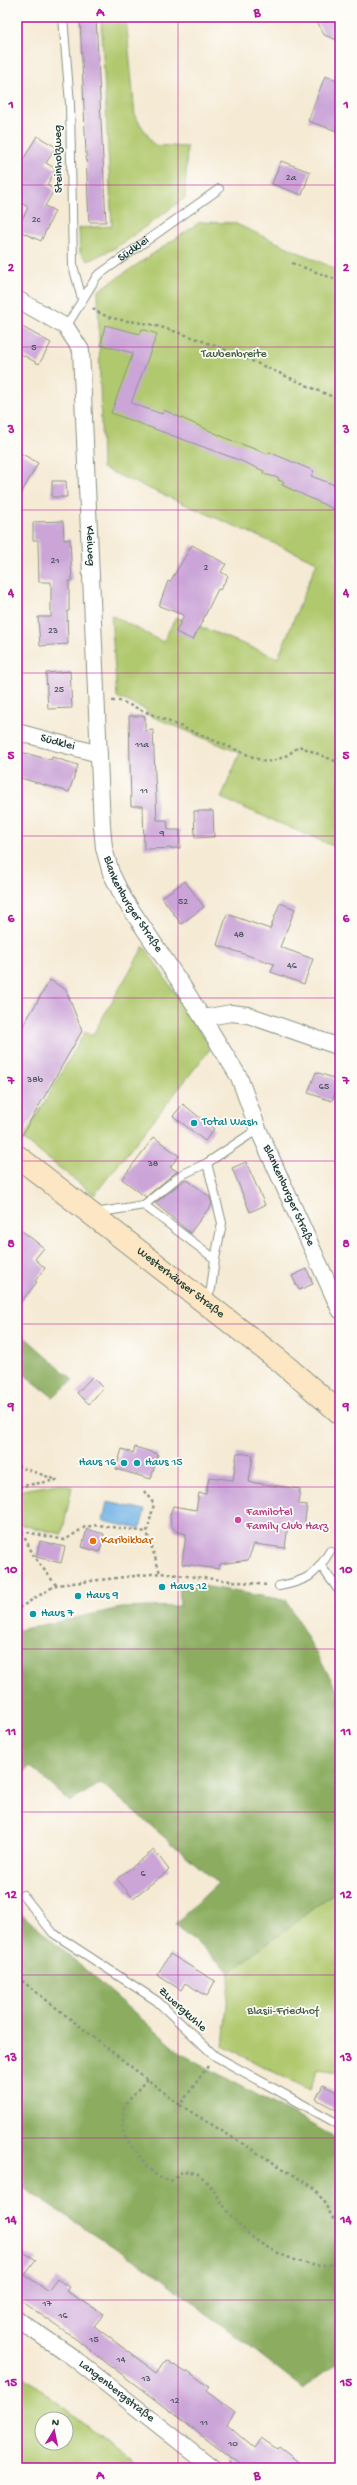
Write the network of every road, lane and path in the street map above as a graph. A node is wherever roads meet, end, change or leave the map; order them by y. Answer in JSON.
{"nodes":[{"id":1,"x":63,"y":17,"type":"edge"},
{"id":2,"x":220,"y":189,"type":"dead end"},
{"id":3,"x":292,"y":263,"type":"dead end"},
{"id":4,"x":340,"y":281,"type":"edge"},
{"id":5,"x":82,"y":298,"type":"junction"},
{"id":6,"x":17,"y":300,"type":"edge"},
{"id":7,"x":66,"y":327,"type":"junction"},
{"id":8,"x":340,"y":400,"type":"edge"},
{"id":9,"x":96,"y":701,"type":"junction"},
{"id":10,"x":17,"y":732,"type":"edge"},
{"id":11,"x":99,"y":754,"type":"junction"},
{"id":12,"x":340,"y":763,"type":"edge"},
{"id":13,"x":102,"y":826,"type":"joint"},
{"id":14,"x":203,"y":1018,"type":"junction"},
{"id":15,"x":340,"y":1047,"type":"edge"},
{"id":16,"x":258,"y":1129,"type":"junction"},
{"id":17,"x":17,"y":1156,"type":"edge"},
{"id":18,"x":207,"y":1163,"type":"junction"},
{"id":19,"x":144,"y":1205,"type":"junction"},
{"id":20,"x":90,"y":1214,"type":"junction"},
{"id":21,"x":214,"y":1259,"type":"junction"},
{"id":22,"x":205,"y":1302,"type":"junction"},
{"id":23,"x":340,"y":1310,"type":"edge"},
{"id":24,"x":340,"y":1413,"type":"edge"},
{"id":25,"x":17,"y":1466,"type":"edge"},
{"id":26,"x":17,"y":1487,"type":"edge"},
{"id":27,"x":144,"y":1491,"type":"dead end"},
{"id":28,"x":17,"y":1530,"type":"edge"},
{"id":29,"x":21,"y":1531,"type":"junction"},
{"id":30,"x":147,"y":1532,"type":"junction"},
{"id":31,"x":330,"y":1552,"type":"dead end"},
{"id":32,"x":321,"y":1566,"type":"junction"},
{"id":33,"x":160,"y":1573,"type":"junction"},
{"id":34,"x":56,"y":1585,"type":"junction"},
{"id":35,"x":279,"y":1586,"type":"joint"},
{"id":36,"x":340,"y":1592,"type":"edge"},
{"id":37,"x":19,"y":1608,"type":"dead end"},
{"id":38,"x":23,"y":1895,"type":"dead end"},
{"id":39,"x":17,"y":1977,"type":"edge"},
{"id":40,"x":215,"y":2056,"type":"junction"},
{"id":41,"x":147,"y":2079,"type":"junction"},
{"id":42,"x":180,"y":2105,"type":"junction"},
{"id":43,"x":340,"y":2125,"type":"edge"},
{"id":44,"x":340,"y":2230,"type":"edge"},
{"id":45,"x":340,"y":2261,"type":"edge"},
{"id":46,"x":17,"y":2319,"type":"edge"},
{"id":47,"x":213,"y":2468,"type":"edge"}],
"edges":[{"from":1,"to":5,"type":"lane","name":"Steinholzweg"},
{"from":2,"to":5,"type":"lane","name":"Südklei"},
{"from":3,"to":4,"type":"path"},
{"from":5,"to":7,"type":"lane","name":"Südklei"},
{"from":5,"to":8,"type":"path"},
{"from":6,"to":7,"type":"street","name":"Kleiweg"},
{"from":7,"to":9,"type":"street","name":"Kleiweg"},
{"from":9,"to":11,"type":"street","name":"Kleiweg"},
{"from":9,"to":12,"type":"path"},
{"from":10,"to":11,"type":"street","name":"Südklei"},
{"from":11,"to":13,"type":"street","name":"Kleiweg"},
{"from":13,"to":14,"type":"street","name":"Blankenburger Straße"},
{"from":14,"to":15,"type":"street"},
{"from":14,"to":16,"type":"street","name":"Blankenburger Straße"},
{"from":16,"to":18,"type":"lane"},
{"from":16,"to":23,"type":"street","name":"Blankenburger Straße"},
{"from":17,"to":20,"type":"main road","name":"Westerhäuser Straße"},
{"from":18,"to":19,"type":"lane"},
{"from":18,"to":21,"type":"lane"},
{"from":19,"to":20,"type":"lane"},
{"from":19,"to":21,"type":"lane"},
{"from":20,"to":22,"type":"main road","name":"Westerhäuser Straße"},
{"from":21,"to":22,"type":"lane"},
{"from":22,"to":24,"type":"main road","name":"Westerhäuser Straße"},
{"from":25,"to":26,"type":"path"},
{"from":27,"to":30,"type":"path"},
{"from":28,"to":29,"type":"path"},
{"from":29,"to":30,"type":"path"},
{"from":29,"to":34,"type":"path"},
{"from":30,"to":33,"type":"path"},
{"from":31,"to":32,"type":"lane"},
{"from":32,"to":35,"type":"lane"},
{"from":32,"to":36,"type":"lane"},
{"from":33,"to":34,"type":"path"},
{"from":33,"to":35,"type":"path"},
{"from":34,"to":37,"type":"path"},
{"from":38,"to":40,"type":"lane","name":"Zwergkuhle"},
{"from":39,"to":41,"type":"path"},
{"from":40,"to":42,"type":"path"},
{"from":40,"to":43,"type":"lane","name":"Zwergkuhle"},
{"from":41,"to":42,"type":"path"},
{"from":41,"to":45,"type":"path"},
{"from":42,"to":44,"type":"path"},
{"from":46,"to":47,"type":"street","name":"Langenbergstraße"}]}
